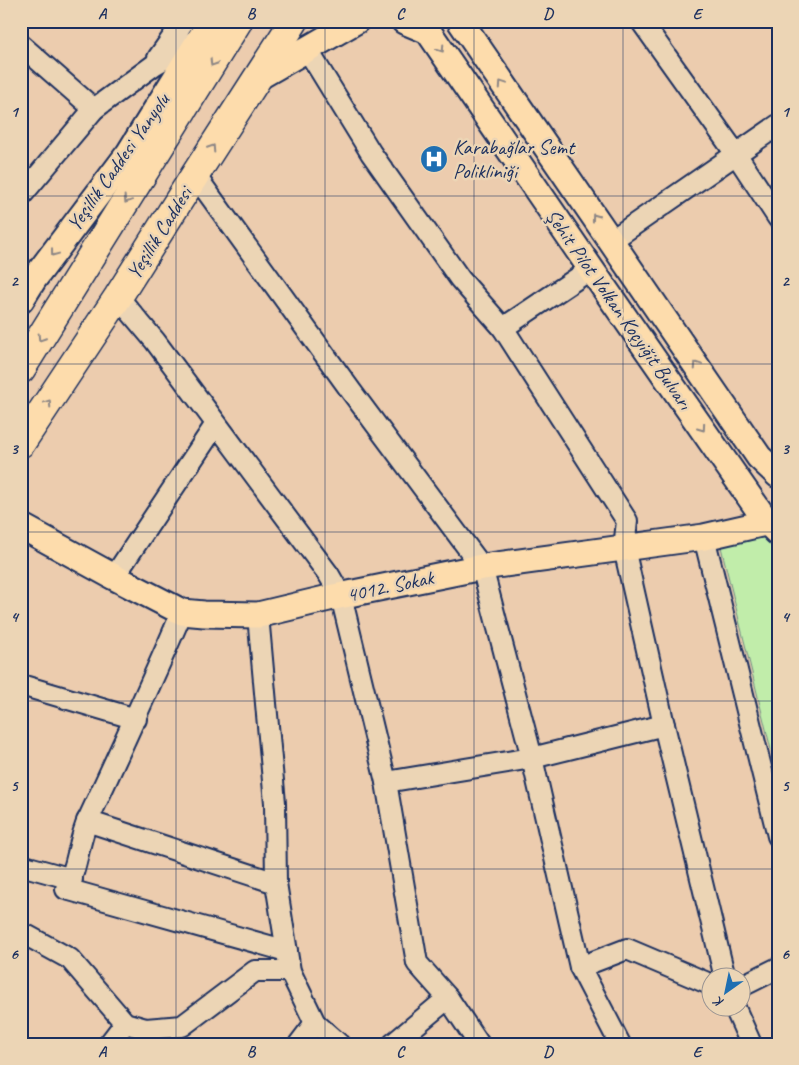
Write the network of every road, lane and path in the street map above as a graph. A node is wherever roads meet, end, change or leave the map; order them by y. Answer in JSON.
{"nodes":[{"id":1,"x":238,"y":21,"type":"edge"},
{"id":2,"x":294,"y":21,"type":"edge"},
{"id":3,"x":356,"y":21,"type":"edge"},
{"id":4,"x":404,"y":21,"type":"edge"},
{"id":5,"x":460,"y":21,"type":"edge"},
{"id":6,"x":641,"y":21,"type":"edge"},
{"id":7,"x":198,"y":27,"type":"edge"},
{"id":8,"x":21,"y":45,"type":"edge"},
{"id":9,"x":306,"y":49,"type":"junction"},
{"id":10,"x":258,"y":78,"type":"junction"},
{"id":11,"x":94,"y":109,"type":"junction"},
{"id":12,"x":778,"y":125,"type":"edge"},
{"id":13,"x":736,"y":154,"type":"junction"},
{"id":14,"x":195,"y":175,"type":"junction"},
{"id":15,"x":21,"y":196,"type":"edge"},
{"id":16,"x":778,"y":218,"type":"edge"},
{"id":17,"x":612,"y":240,"type":"junction"},
{"id":18,"x":591,"y":269,"type":"junction"},
{"id":19,"x":26,"y":283,"type":"edge"},
{"id":20,"x":118,"y":298,"type":"junction"},
{"id":21,"x":503,"y":328,"type":"junction"},
{"id":22,"x":21,"y":369,"type":"edge"},
{"id":23,"x":216,"y":424,"type":"junction"},
{"id":24,"x":21,"y":444,"type":"edge"},
{"id":25,"x":778,"y":474,"type":"edge"},
{"id":26,"x":774,"y":525,"type":"edge"},
{"id":27,"x":21,"y":526,"type":"edge"},
{"id":28,"x":704,"y":537,"type":"junction"},
{"id":29,"x":624,"y":548,"type":"junction"},
{"id":30,"x":482,"y":567,"type":"junction"},
{"id":31,"x":114,"y":577,"type":"junction"},
{"id":32,"x":341,"y":596,"type":"junction"},
{"id":33,"x":182,"y":612,"type":"junction"},
{"id":34,"x":258,"y":615,"type":"junction"},
{"id":35,"x":21,"y":685,"type":"edge"},
{"id":36,"x":136,"y":719,"type":"junction"},
{"id":37,"x":664,"y":725,"type":"junction"},
{"id":38,"x":532,"y":758,"type":"junction"},
{"id":39,"x":386,"y":782,"type":"junction"},
{"id":40,"x":87,"y":821,"type":"junction"},
{"id":41,"x":778,"y":836,"type":"edge"},
{"id":42,"x":21,"y":866,"type":"edge"},
{"id":43,"x":72,"y":879,"type":"junction"},
{"id":44,"x":276,"y":883,"type":"junction"},
{"id":45,"x":21,"y":937,"type":"edge"},
{"id":46,"x":288,"y":961,"type":"junction"},
{"id":47,"x":580,"y":967,"type":"junction"},
{"id":48,"x":723,"y":968,"type":"edge"},
{"id":49,"x":778,"y":968,"type":"edge"},
{"id":50,"x":702,"y":981,"type":"edge"},
{"id":51,"x":752,"y":981,"type":"edge"},
{"id":52,"x":448,"y":998,"type":"junction"},
{"id":53,"x":739,"y":1018,"type":"edge"},
{"id":54,"x":125,"y":1023,"type":"junction"},
{"id":55,"x":315,"y":1023,"type":"junction"},
{"id":56,"x":146,"y":1036,"type":"edge"},
{"id":57,"x":109,"y":1044,"type":"edge"},
{"id":58,"x":300,"y":1044,"type":"edge"},
{"id":59,"x":339,"y":1044,"type":"edge"},
{"id":60,"x":393,"y":1044,"type":"edge"},
{"id":61,"x":479,"y":1044,"type":"edge"},
{"id":62,"x":620,"y":1044,"type":"edge"},
{"id":63,"x":751,"y":1044,"type":"edge"}],
"edges":[{"from":1,"to":22,"type":"highway","one_way":true},
{"from":2,"to":10,"type":"highway","name":"Yeşillik Caddesi"},
{"from":3,"to":9,"type":"main road"},
{"from":4,"to":18,"type":"main road","name":"Şehit Pilot Volkan Koçyiğit Bulvarı","one_way":true},
{"from":17,"to":5,"type":"main road","name":"Şehit Pilot Volkan Koçyiğit Bulvarı","one_way":true},
{"from":6,"to":13,"type":"street"},
{"from":7,"to":11,"type":"street"},
{"from":7,"to":19,"type":"main road","name":"Yeşillik Caddesi Yanyolu","one_way":true},
{"from":8,"to":11,"type":"street"},
{"from":9,"to":10,"type":"main road"},
{"from":9,"to":21,"type":"street"},
{"from":14,"to":10,"type":"highway","name":"Yeşillik Caddesi","one_way":true},
{"from":11,"to":15,"type":"street"},
{"from":12,"to":13,"type":"street"},
{"from":13,"to":16,"type":"street"},
{"from":13,"to":17,"type":"street"},
{"from":14,"to":20,"type":"highway","name":"Yeşillik Caddesi"},
{"from":14,"to":30,"type":"street"},
{"from":25,"to":17,"type":"main road","name":"Şehit Pilot Volkan Koçyiğit Bulvarı","one_way":true},
{"from":18,"to":21,"type":"street"},
{"from":18,"to":26,"type":"main road","name":"Şehit Pilot Volkan Koçyiğit Bulvarı","one_way":true},
{"from":20,"to":23,"type":"street"},
{"from":24,"to":20,"type":"highway","name":"Yeşillik Caddesi","one_way":true},
{"from":21,"to":29,"type":"street"},
{"from":23,"to":31,"type":"street"},
{"from":23,"to":32,"type":"street"},
{"from":26,"to":28,"type":"main road","name":"4012. Sokak"},
{"from":27,"to":31,"type":"main road","name":"4012. Sokak"},
{"from":28,"to":29,"type":"main road","name":"4012. Sokak"},
{"from":28,"to":41,"type":"street"},
{"from":29,"to":30,"type":"main road","name":"4012. Sokak"},
{"from":29,"to":37,"type":"street"},
{"from":30,"to":32,"type":"main road","name":"4012. Sokak"},
{"from":30,"to":38,"type":"street"},
{"from":31,"to":33,"type":"main road","name":"4012. Sokak"},
{"from":32,"to":34,"type":"main road","name":"4012. Sokak"},
{"from":32,"to":39,"type":"street"},
{"from":33,"to":34,"type":"main road","name":"4012. Sokak"},
{"from":33,"to":36,"type":"street"},
{"from":34,"to":44,"type":"street"},
{"from":35,"to":36,"type":"street"},
{"from":36,"to":40,"type":"street"},
{"from":37,"to":38,"type":"street"},
{"from":37,"to":48,"type":"street"},
{"from":38,"to":39,"type":"street"},
{"from":38,"to":47,"type":"street"},
{"from":39,"to":52,"type":"street"},
{"from":40,"to":43,"type":"street"},
{"from":40,"to":44,"type":"street"},
{"from":42,"to":43,"type":"street"},
{"from":43,"to":46,"type":"street"},
{"from":44,"to":46,"type":"street"},
{"from":45,"to":54,"type":"street"},
{"from":46,"to":55,"type":"street"},
{"from":46,"to":56,"type":"street"},
{"from":47,"to":50,"type":"street"},
{"from":47,"to":62,"type":"street"},
{"from":49,"to":51,"type":"street"},
{"from":52,"to":60,"type":"street"},
{"from":52,"to":61,"type":"street"},
{"from":53,"to":63,"type":"street"},
{"from":54,"to":56,"type":"street"},
{"from":54,"to":57,"type":"street"},
{"from":55,"to":58,"type":"street"},
{"from":55,"to":59,"type":"street"}]}
